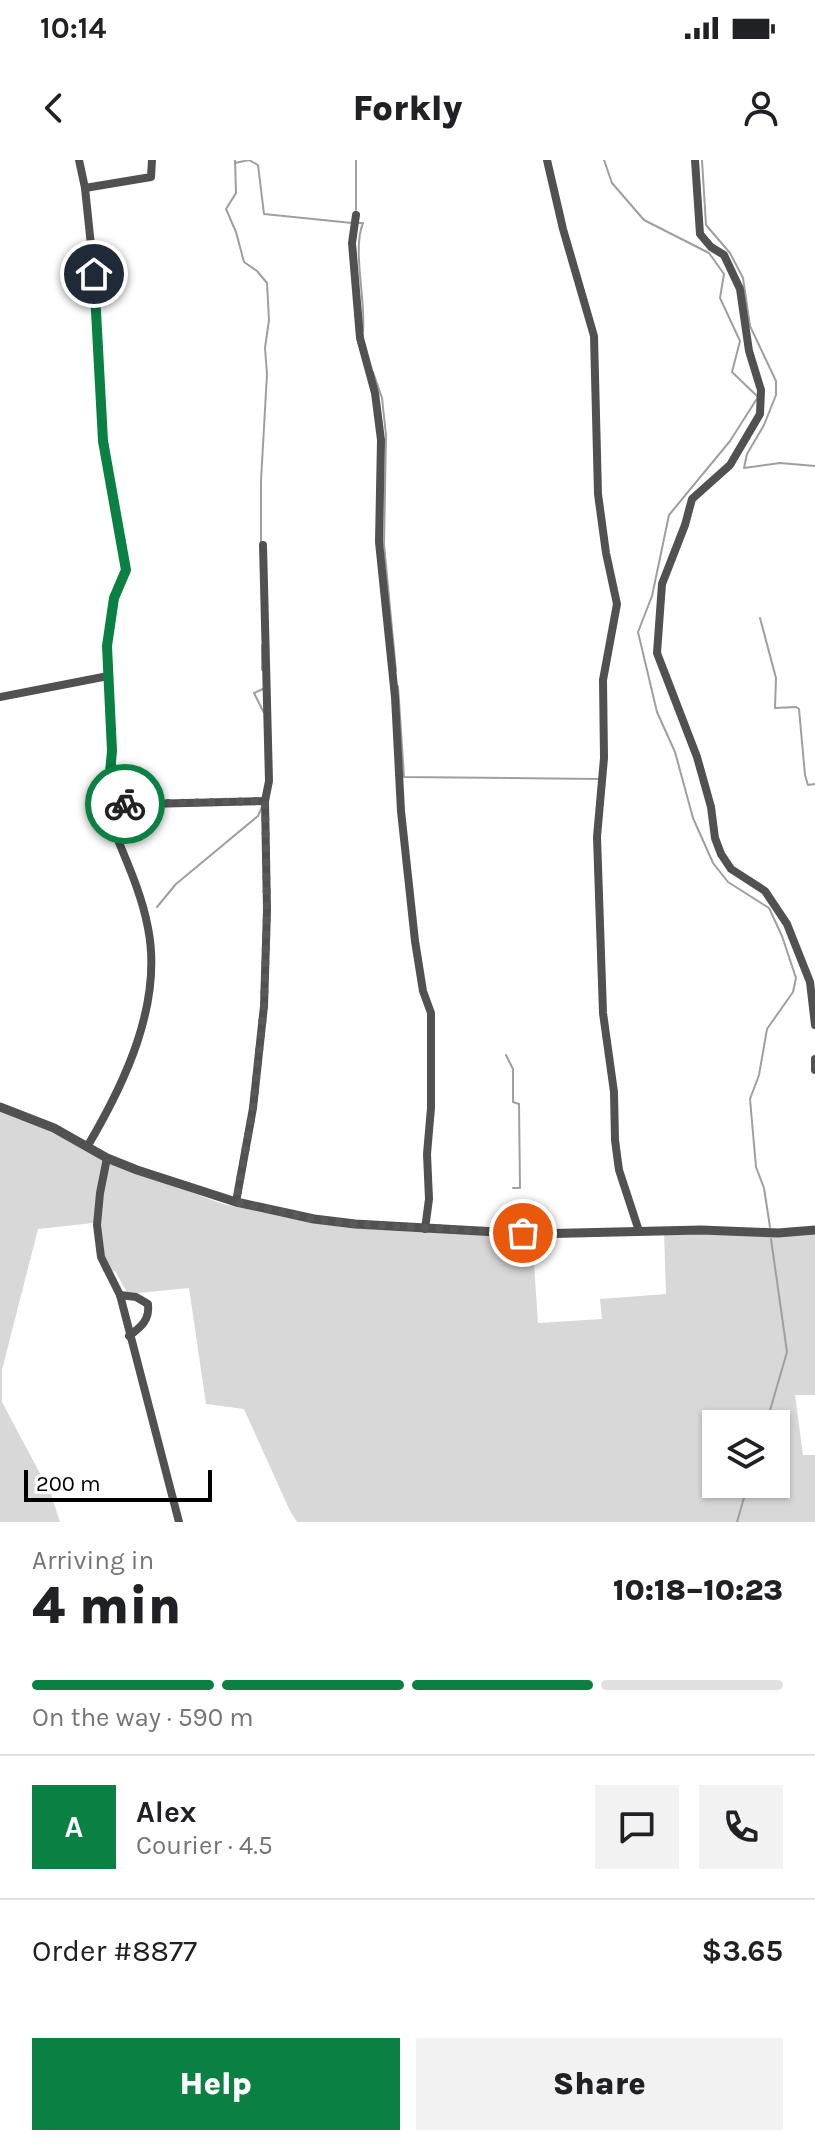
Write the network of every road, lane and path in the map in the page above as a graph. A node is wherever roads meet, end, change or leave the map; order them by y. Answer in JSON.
{"nodes":[{"id":1,"x":79,"y":160,"type":"edge"},
{"id":2,"x":152,"y":160,"type":"edge"},
{"id":3,"x":547,"y":160,"type":"edge"},
{"id":4,"x":695,"y":160,"type":"edge"},
{"id":5,"x":85,"y":188,"type":"junction"},
{"id":6,"x":356,"y":215,"type":"dead end"},
{"id":7,"x":263,"y":545,"type":"dead end"},
{"id":8,"x":108,"y":676,"type":"junction"},
{"id":9,"x":0,"y":697,"type":"edge"},
{"id":10,"x":265,"y":801,"type":"junction"},
{"id":11,"x":107,"y":805,"type":"junction"},
{"id":12,"x":815,"y":1025,"type":"edge"},
{"id":13,"x":815,"y":1059,"type":"edge"},
{"id":14,"x":815,"y":1070,"type":"edge"},
{"id":15,"x":0,"y":1107,"type":"edge"},
{"id":16,"x":87,"y":1147,"type":"junction"},
{"id":17,"x":107,"y":1158,"type":"junction"},
{"id":18,"x":236,"y":1202,"type":"junction"},
{"id":19,"x":425,"y":1229,"type":"junction"},
{"id":20,"x":815,"y":1230,"type":"edge"},
{"id":21,"x":639,"y":1231,"type":"junction"},
{"id":22,"x":120,"y":1295,"type":"junction"},
{"id":23,"x":129,"y":1336,"type":"junction"},
{"id":24,"x":179,"y":1522,"type":"edge"}],
"edges":[{"from":1,"to":5,"type":"street"},
{"from":2,"to":5,"type":"street"},
{"from":3,"to":21,"type":"street"},
{"from":4,"to":12,"type":"street"},
{"from":5,"to":8,"type":"street"},
{"from":6,"to":19,"type":"street"},
{"from":7,"to":10,"type":"street"},
{"from":8,"to":9,"type":"street"},
{"from":8,"to":11,"type":"street"},
{"from":10,"to":11,"type":"street"},
{"from":10,"to":18,"type":"street"},
{"from":11,"to":16,"type":"street"},
{"from":13,"to":14,"type":"street"},
{"from":15,"to":16,"type":"street"},
{"from":16,"to":17,"type":"street"},
{"from":17,"to":18,"type":"street"},
{"from":17,"to":22,"type":"street"},
{"from":18,"to":19,"type":"street"},
{"from":19,"to":21,"type":"street"},
{"from":20,"to":21,"type":"street"},
{"from":22,"to":23,"type":"street"},
{"from":22,"to":23,"type":"street"},
{"from":23,"to":24,"type":"street"}]}
